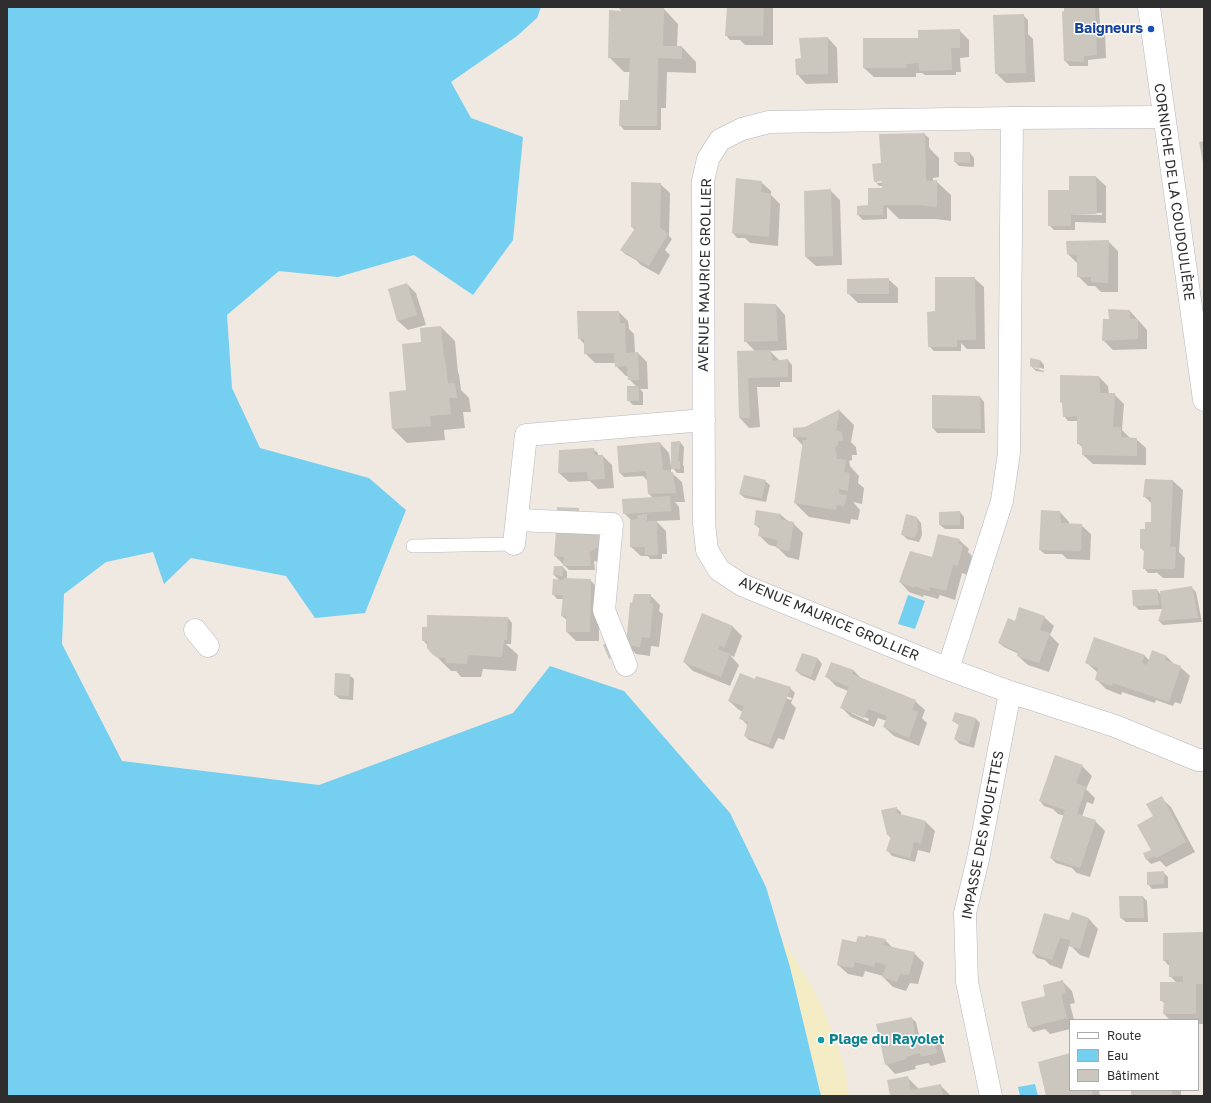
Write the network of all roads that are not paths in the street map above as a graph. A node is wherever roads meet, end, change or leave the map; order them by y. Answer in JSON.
{"nodes":[{"id":1,"x":1148,"y":7,"type":"edge"},
{"id":2,"x":1164,"y":117,"type":"junction"},
{"id":3,"x":1012,"y":118,"type":"junction"},
{"id":4,"x":1204,"y":400,"type":"edge"},
{"id":5,"x":704,"y":420,"type":"junction"},
{"id":6,"x":517,"y":520,"type":"junction"},
{"id":7,"x":514,"y":544,"type":"joint"},
{"id":8,"x":412,"y":546,"type":"dead end"},
{"id":9,"x":626,"y":666,"type":"dead end"},
{"id":10,"x":948,"y":669,"type":"junction"},
{"id":11,"x":1010,"y":692,"type":"junction"},
{"id":12,"x":1204,"y":760,"type":"edge"},
{"id":13,"x":991,"y":1096,"type":"edge"}],
"edges":[{"from":1,"to":2,"type":"street","name":"CORNICHE DE LA COUDOULIÈRE"},
{"from":2,"to":3,"type":"street","name":"AVENUE MAURICE GROLLIER"},
{"from":2,"to":4,"type":"street","name":"CORNICHE DE LA COUDOULIÈRE"},
{"from":3,"to":5,"type":"street","name":"AVENUE MAURICE GROLLIER"},
{"from":3,"to":10,"type":"street"},
{"from":5,"to":6,"type":"street"},
{"from":5,"to":10,"type":"street","name":"AVENUE MAURICE GROLLIER"},
{"from":6,"to":7,"type":"street"},
{"from":6,"to":9,"type":"street"},
{"from":7,"to":8,"type":"lane"},
{"from":10,"to":11,"type":"street","name":"AVENUE MAURICE GROLLIER"},
{"from":11,"to":12,"type":"street","name":"AVENUE MAURICE GROLLIER"},
{"from":11,"to":13,"type":"street","name":"IMPASSE DES MOUETTES"}]}
